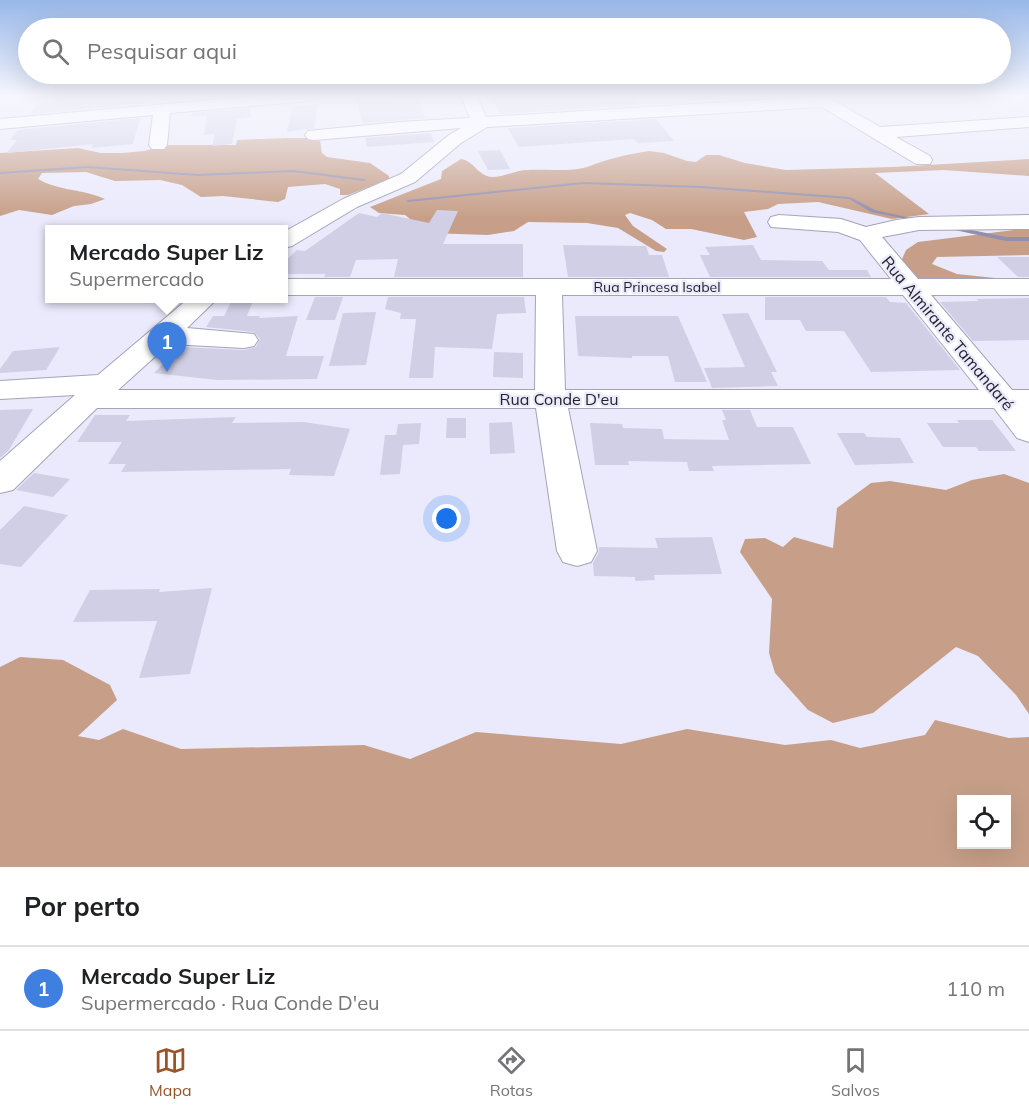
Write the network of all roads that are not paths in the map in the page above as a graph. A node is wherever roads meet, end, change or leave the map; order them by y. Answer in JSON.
{"nodes":[{"id":1,"x":159,"y":136,"type":"edge"},
{"id":2,"x":461,"y":136,"type":"edge"},
{"id":3,"x":882,"y":136,"type":"edge"},
{"id":4,"x":158,"y":145,"type":"dead end"},
{"id":5,"x":923,"y":160,"type":"dead end"},
{"id":6,"x":834,"y":215,"type":"dead end"},
{"id":7,"x":779,"y":222,"type":"dead end"},
{"id":8,"x":1029,"y":222,"type":"edge"},
{"id":9,"x":862,"y":232,"type":"junction"},
{"id":10,"x":288,"y":239,"type":"edge"},
{"id":11,"x":909,"y":286,"type":"junction"},
{"id":12,"x":288,"y":287,"type":"edge"},
{"id":13,"x":549,"y":287,"type":"junction"},
{"id":14,"x":1029,"y":287,"type":"edge"},
{"id":15,"x":200,"y":303,"type":"edge"},
{"id":16,"x":164,"y":334,"type":"junction"},
{"id":17,"x":244,"y":340,"type":"dead end"},
{"id":18,"x":0,"y":390,"type":"edge"},
{"id":19,"x":98,"y":391,"type":"junction"},
{"id":20,"x":550,"y":399,"type":"junction"},
{"id":21,"x":1016,"y":399,"type":"edge"},
{"id":22,"x":1029,"y":430,"type":"edge"},
{"id":23,"x":0,"y":482,"type":"edge"},
{"id":24,"x":577,"y":551,"type":"dead end"}],
"edges":[{"from":1,"to":4,"type":"street"},
{"from":2,"to":10,"type":"street"},
{"from":3,"to":5,"type":"street"},
{"from":6,"to":9,"type":"street","name":"Rua Almirante Tamandaré"},
{"from":7,"to":9,"type":"street"},
{"from":8,"to":9,"type":"street"},
{"from":9,"to":11,"type":"street","name":"Rua Almirante Tamandaré"},
{"from":11,"to":13,"type":"street","name":"Rua Princesa Isabel"},
{"from":11,"to":14,"type":"street","name":"Rua Princesa Isabel"},
{"from":11,"to":21,"type":"street","name":"Rua Almirante Tamandaré"},
{"from":12,"to":13,"type":"street","name":"Rua Princesa Isabel"},
{"from":13,"to":20,"type":"street"},
{"from":15,"to":16,"type":"street"},
{"from":16,"to":17,"type":"street"},
{"from":16,"to":19,"type":"street"},
{"from":18,"to":19,"type":"street","name":"Rua Conde D'eu"},
{"from":19,"to":20,"type":"street","name":"Rua Conde D'eu"},
{"from":19,"to":23,"type":"street"},
{"from":20,"to":21,"type":"street","name":"Rua Conde D'eu"},
{"from":20,"to":24,"type":"street"},
{"from":21,"to":22,"type":"street","name":"Rua Almirante Tamandaré"}]}
